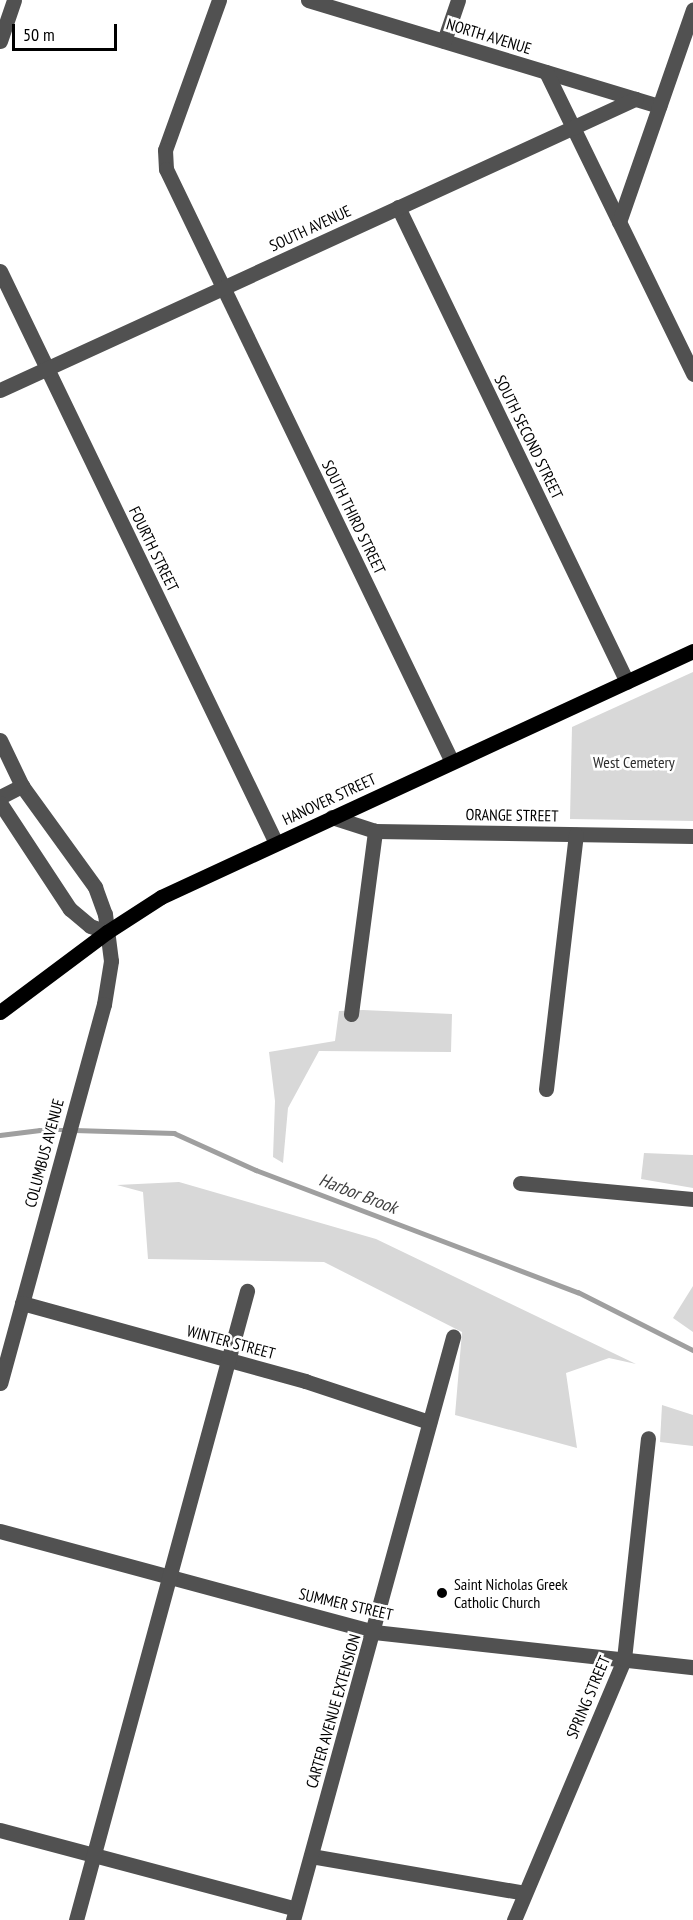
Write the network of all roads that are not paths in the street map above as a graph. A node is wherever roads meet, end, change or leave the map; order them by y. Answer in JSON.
{"nodes":[{"id":1,"x":14,"y":0,"type":"edge"},
{"id":2,"x":219,"y":0,"type":"edge"},
{"id":3,"x":308,"y":0,"type":"edge"},
{"id":4,"x":458,"y":0,"type":"edge"},
{"id":5,"x":693,"y":10,"type":"edge"},
{"id":6,"x":0,"y":41,"type":"edge"},
{"id":7,"x":444,"y":41,"type":"junction"},
{"id":8,"x":546,"y":72,"type":"junction"},
{"id":9,"x":635,"y":99,"type":"junction"},
{"id":10,"x":659,"y":106,"type":"junction"},
{"id":11,"x":574,"y":127,"type":"junction"},
{"id":12,"x":398,"y":207,"type":"junction"},
{"id":13,"x":619,"y":222,"type":"junction"},
{"id":14,"x":0,"y":271,"type":"edge"},
{"id":15,"x":224,"y":287,"type":"junction"},
{"id":16,"x":48,"y":368,"type":"junction"},
{"id":17,"x":693,"y":374,"type":"edge"},
{"id":18,"x":0,"y":390,"type":"edge"},
{"id":19,"x":693,"y":651,"type":"edge"},
{"id":20,"x":627,"y":682,"type":"junction"},
{"id":21,"x":0,"y":740,"type":"edge"},
{"id":22,"x":452,"y":762,"type":"junction"},
{"id":23,"x":22,"y":786,"type":"junction"},
{"id":24,"x":0,"y":797,"type":"edge"},
{"id":25,"x":0,"y":804,"type":"edge"},
{"id":26,"x":332,"y":817,"type":"junction"},
{"id":27,"x":375,"y":831,"type":"junction"},
{"id":28,"x":576,"y":835,"type":"junction"},
{"id":29,"x":693,"y":836,"type":"edge"},
{"id":30,"x":276,"y":843,"type":"junction"},
{"id":31,"x":107,"y":932,"type":"junction"},
{"id":32,"x":0,"y":1012,"type":"edge"},
{"id":33,"x":351,"y":1014,"type":"dead end"},
{"id":34,"x":546,"y":1089,"type":"dead end"},
{"id":35,"x":520,"y":1183,"type":"dead end"},
{"id":36,"x":693,"y":1199,"type":"edge"},
{"id":37,"x":247,"y":1291,"type":"dead end"},
{"id":38,"x":22,"y":1304,"type":"junction"},
{"id":39,"x":453,"y":1337,"type":"dead end"},
{"id":40,"x":228,"y":1359,"type":"junction"},
{"id":41,"x":0,"y":1383,"type":"edge"},
{"id":42,"x":429,"y":1422,"type":"junction"},
{"id":43,"x":648,"y":1438,"type":"dead end"},
{"id":44,"x":0,"y":1531,"type":"edge"},
{"id":45,"x":169,"y":1576,"type":"junction"},
{"id":46,"x":374,"y":1632,"type":"junction"},
{"id":47,"x":624,"y":1659,"type":"junction"},
{"id":48,"x":693,"y":1667,"type":"edge"},
{"id":49,"x":0,"y":1830,"type":"edge"},
{"id":50,"x":93,"y":1856,"type":"junction"},
{"id":51,"x":311,"y":1856,"type":"junction"},
{"id":52,"x":525,"y":1893,"type":"junction"},
{"id":53,"x":295,"y":1915,"type":"edge"},
{"id":54,"x":76,"y":1920,"type":"edge"},
{"id":55,"x":514,"y":1920,"type":"edge"}],
"edges":[{"from":1,"to":6,"type":"street"},
{"from":2,"to":15,"type":"street","name":"SOUTH THIRD STREET"},
{"from":3,"to":7,"type":"street","name":"NORTH AVENUE"},
{"from":4,"to":7,"type":"street"},
{"from":5,"to":10,"type":"street"},
{"from":7,"to":8,"type":"street","name":"NORTH AVENUE"},
{"from":8,"to":9,"type":"street","name":"NORTH AVENUE"},
{"from":8,"to":11,"type":"street"},
{"from":9,"to":10,"type":"street","name":"NORTH AVENUE"},
{"from":9,"to":11,"type":"street","name":"SOUTH AVENUE"},
{"from":10,"to":13,"type":"street"},
{"from":11,"to":12,"type":"street","name":"SOUTH AVENUE"},
{"from":11,"to":13,"type":"street"},
{"from":12,"to":15,"type":"street","name":"SOUTH AVENUE"},
{"from":12,"to":20,"type":"street","name":"SOUTH SECOND STREET"},
{"from":13,"to":17,"type":"street"},
{"from":14,"to":16,"type":"street","name":"FOURTH STREET"},
{"from":15,"to":16,"type":"street","name":"SOUTH AVENUE"},
{"from":15,"to":22,"type":"street","name":"SOUTH THIRD STREET"},
{"from":16,"to":18,"type":"street","name":"SOUTH AVENUE"},
{"from":16,"to":30,"type":"street","name":"FOURTH STREET"},
{"from":19,"to":20,"type":"main road","name":"HANOVER STREET"},
{"from":20,"to":22,"type":"main road","name":"HANOVER STREET"},
{"from":21,"to":23,"type":"street","name":"COLUMBUS AVENUE"},
{"from":22,"to":26,"type":"main road","name":"HANOVER STREET"},
{"from":23,"to":24,"type":"street"},
{"from":23,"to":31,"type":"street","name":"COLUMBUS AVENUE"},
{"from":25,"to":31,"type":"street"},
{"from":26,"to":27,"type":"street","name":"ORANGE STREET"},
{"from":26,"to":30,"type":"main road","name":"HANOVER STREET"},
{"from":27,"to":28,"type":"street","name":"ORANGE STREET"},
{"from":27,"to":33,"type":"street"},
{"from":28,"to":29,"type":"street","name":"ORANGE STREET"},
{"from":28,"to":34,"type":"street"},
{"from":30,"to":31,"type":"main road","name":"HANOVER STREET"},
{"from":31,"to":32,"type":"main road","name":"HANOVER STREET"},
{"from":31,"to":38,"type":"street","name":"COLUMBUS AVENUE"},
{"from":35,"to":36,"type":"street"},
{"from":37,"to":40,"type":"street"},
{"from":38,"to":40,"type":"street","name":"WINTER STREET"},
{"from":38,"to":41,"type":"street","name":"COLUMBUS AVENUE"},
{"from":39,"to":42,"type":"street","name":"CARTER AVENUE EXTENSION"},
{"from":40,"to":42,"type":"street","name":"WINTER STREET"},
{"from":40,"to":45,"type":"street"},
{"from":42,"to":46,"type":"street","name":"CARTER AVENUE EXTENSION"},
{"from":43,"to":47,"type":"street","name":"SPRING STREET"},
{"from":44,"to":45,"type":"street","name":"SUMMER STREET"},
{"from":45,"to":46,"type":"street","name":"SUMMER STREET"},
{"from":45,"to":50,"type":"street"},
{"from":46,"to":47,"type":"street","name":"SUMMER STREET"},
{"from":46,"to":51,"type":"street","name":"CARTER AVENUE EXTENSION"},
{"from":47,"to":48,"type":"street","name":"SUMMER STREET"},
{"from":47,"to":52,"type":"street","name":"SPRING STREET"},
{"from":49,"to":50,"type":"street"},
{"from":50,"to":53,"type":"street"},
{"from":50,"to":54,"type":"street"},
{"from":51,"to":52,"type":"street"},
{"from":51,"to":53,"type":"street","name":"CARTER AVENUE EXTENSION"},
{"from":52,"to":55,"type":"street","name":"SPRING STREET"}]}
